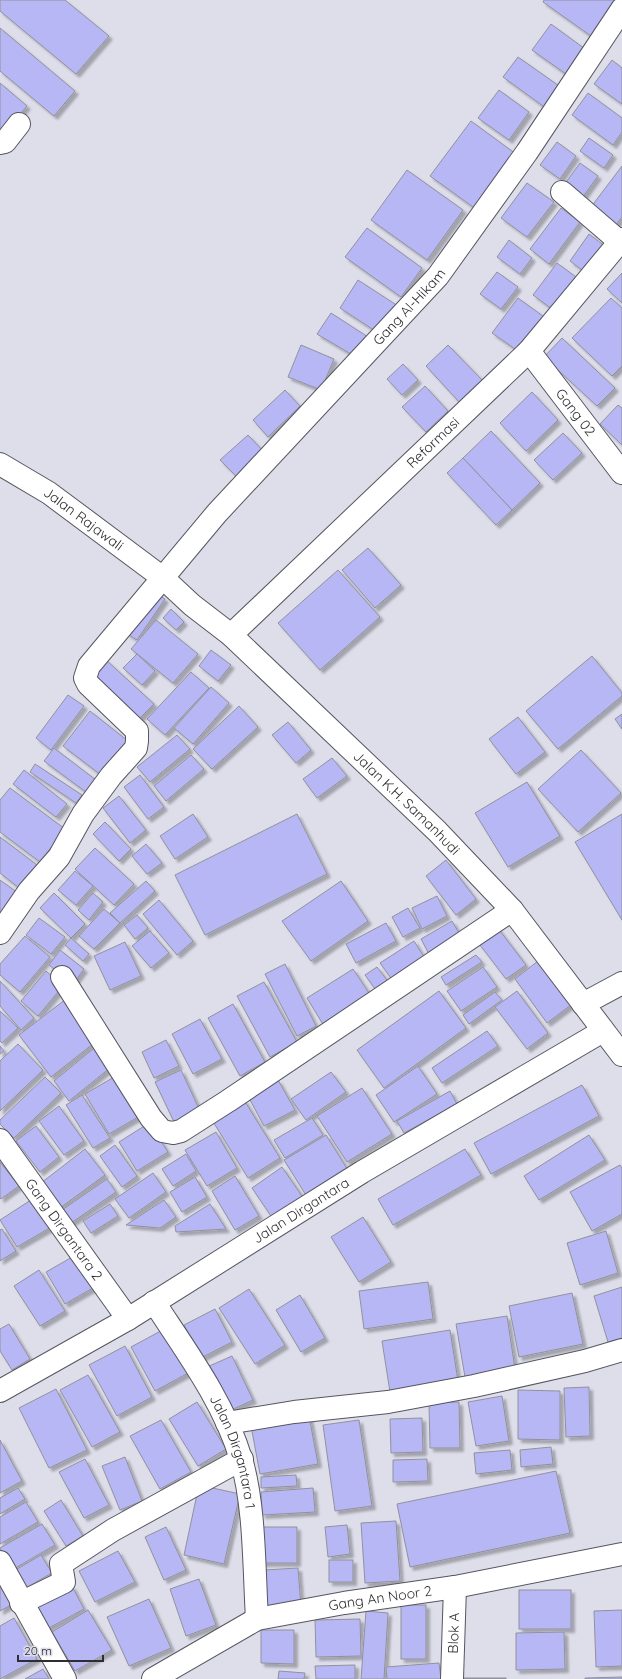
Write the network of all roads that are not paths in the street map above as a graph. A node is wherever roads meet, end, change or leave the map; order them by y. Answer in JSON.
{"nodes":[{"id":1,"x":622,"y":9,"type":"edge"},
{"id":2,"x":19,"y":124,"type":"dead end"},
{"id":3,"x":0,"y":143,"type":"edge"},
{"id":4,"x":562,"y":192,"type":"dead end"},
{"id":5,"x":621,"y":240,"type":"edge"},
{"id":6,"x":529,"y":351,"type":"junction"},
{"id":7,"x":0,"y":464,"type":"edge"},
{"id":8,"x":622,"y":473,"type":"edge"},
{"id":9,"x":163,"y":578,"type":"junction"},
{"id":10,"x":231,"y":635,"type":"junction"},
{"id":11,"x":512,"y":910,"type":"junction"},
{"id":12,"x":0,"y":934,"type":"edge"},
{"id":13,"x":62,"y":977,"type":"dead end"},
{"id":14,"x":622,"y":983,"type":"edge"},
{"id":15,"x":583,"y":1004,"type":"junction"},
{"id":16,"x":603,"y":1031,"type":"junction"},
{"id":17,"x":622,"y":1055,"type":"edge"},
{"id":18,"x":0,"y":1140,"type":"edge"},
{"id":19,"x":154,"y":1302,"type":"junction"},
{"id":20,"x":128,"y":1319,"type":"junction"},
{"id":21,"x":622,"y":1350,"type":"edge"},
{"id":22,"x":0,"y":1391,"type":"edge"},
{"id":23,"x":227,"y":1423,"type":"junction"},
{"id":24,"x":242,"y":1459,"type":"junction"},
{"id":25,"x":622,"y":1554,"type":"edge"},
{"id":26,"x":0,"y":1562,"type":"edge"},
{"id":27,"x":455,"y":1587,"type":"junction"},
{"id":28,"x":21,"y":1603,"type":"junction"},
{"id":29,"x":257,"y":1619,"type":"junction"},
{"id":30,"x":65,"y":1679,"type":"edge"},
{"id":31,"x":153,"y":1679,"type":"edge"},
{"id":32,"x":452,"y":1679,"type":"edge"}],
"edges":[{"from":1,"to":9,"type":"street","name":"Gang Al-Hikam"},
{"from":2,"to":3,"type":"street"},
{"from":4,"to":5,"type":"street"},
{"from":5,"to":6,"type":"street","name":"Reformasi"},
{"from":6,"to":8,"type":"street","name":"Gang 02"},
{"from":6,"to":10,"type":"street","name":"Reformasi"},
{"from":7,"to":9,"type":"street","name":"Jalan Rajawali"},
{"from":9,"to":10,"type":"street","name":"Jalan K.H. Samanhudi"},
{"from":9,"to":12,"type":"street","name":"Gang Al-Hikam"},
{"from":10,"to":11,"type":"street","name":"Jalan K.H. Samanhudi"},
{"from":11,"to":13,"type":"street"},
{"from":11,"to":15,"type":"street","name":"Jalan K.H. Samanhudi"},
{"from":14,"to":15,"type":"street"},
{"from":15,"to":16,"type":"street","name":"Jalan K.H. Samanhudi"},
{"from":16,"to":17,"type":"street","name":"Jalan K.H. Samanhudi"},
{"from":16,"to":19,"type":"street","name":"Jalan Dirgantara"},
{"from":18,"to":20,"type":"street","name":"Gang Dirgantara 2"},
{"from":19,"to":20,"type":"street","name":"Jalan Dirgantara"},
{"from":19,"to":23,"type":"street","name":"Jalan Dirgantara 1"},
{"from":20,"to":22,"type":"street","name":"Jalan Dirgantara"},
{"from":21,"to":23,"type":"street"},
{"from":23,"to":24,"type":"street","name":"Jalan Dirgantara 1"},
{"from":24,"to":28,"type":"street"},
{"from":24,"to":29,"type":"street","name":"Jalan Dirgantara 1"},
{"from":25,"to":27,"type":"street","name":"Gang An Noor 2"},
{"from":26,"to":28,"type":"street"},
{"from":27,"to":29,"type":"street","name":"Gang An Noor 2"},
{"from":27,"to":32,"type":"street","name":"Blok A"},
{"from":28,"to":30,"type":"street"},
{"from":29,"to":31,"type":"street","name":"Gang An Noor 2"}]}
